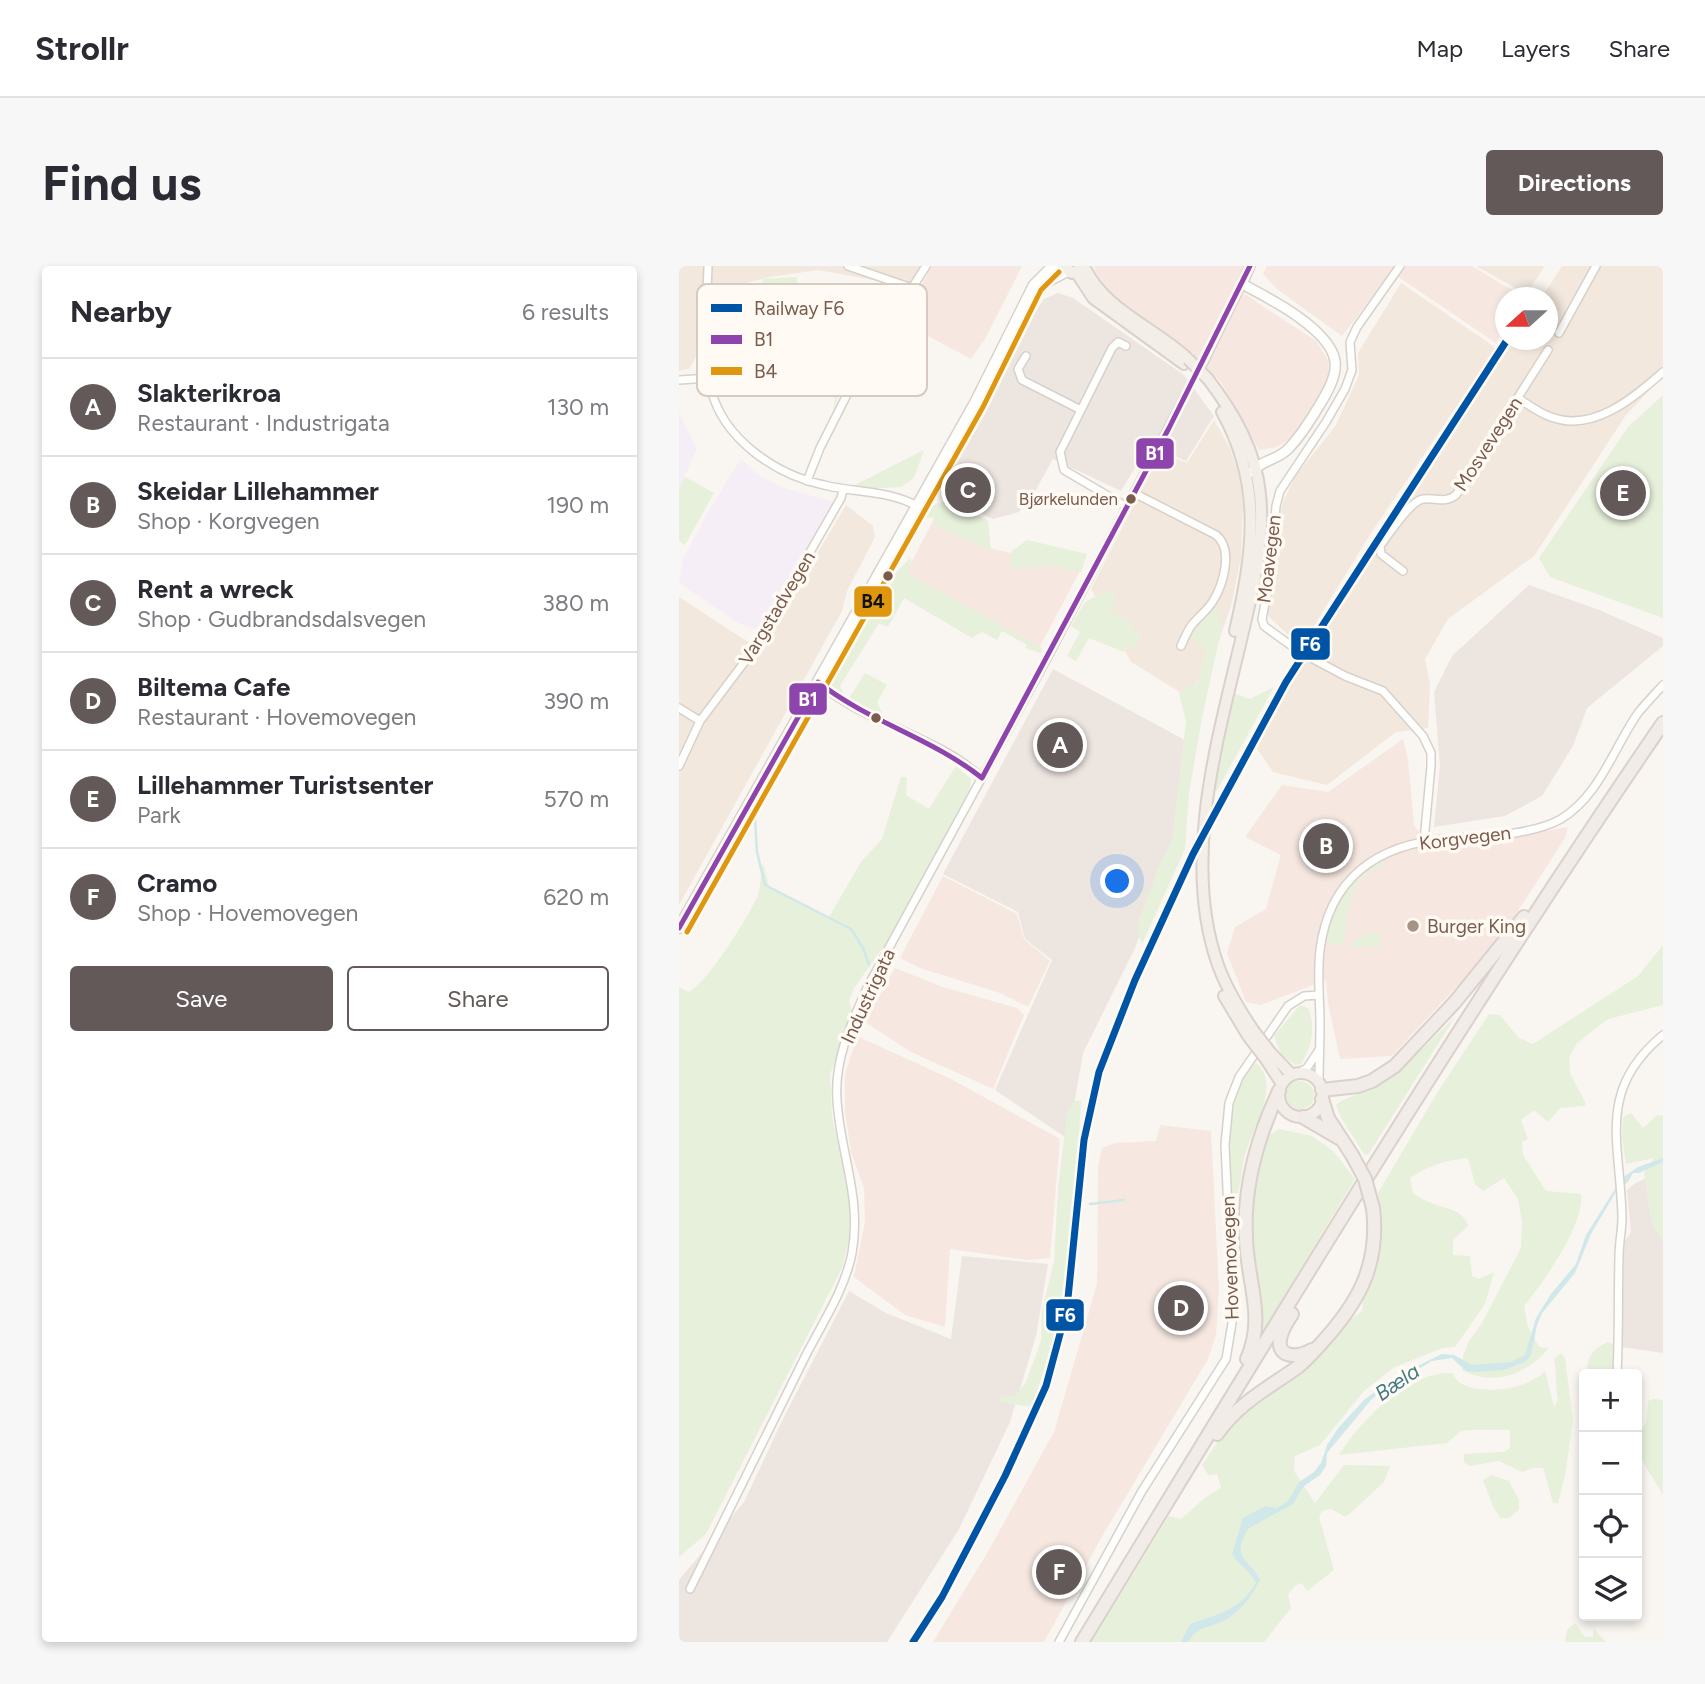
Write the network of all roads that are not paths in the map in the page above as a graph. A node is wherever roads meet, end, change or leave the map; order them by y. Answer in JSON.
{"nodes":[{"id":1,"x":708,"y":266,"type":"edge"},
{"id":2,"x":848,"y":266,"type":"edge"},
{"id":3,"x":926,"y":266,"type":"edge"},
{"id":4,"x":1053,"y":266,"type":"edge"},
{"id":5,"x":1250,"y":266,"type":"edge"},
{"id":6,"x":1400,"y":266,"type":"edge"},
{"id":7,"x":1596,"y":266,"type":"edge"},
{"id":8,"x":1074,"y":268,"type":"edge"},
{"id":9,"x":708,"y":284,"type":"edge"},
{"id":10,"x":900,"y":284,"type":"edge"},
{"id":11,"x":915,"y":284,"type":"edge"},
{"id":12,"x":1242,"y":284,"type":"junction"},
{"id":13,"x":1029,"y":298,"type":"junction"},
{"id":14,"x":1559,"y":333,"type":"dead end"},
{"id":15,"x":1126,"y":346,"type":"dead end"},
{"id":16,"x":1548,"y":350,"type":"dead end"},
{"id":17,"x":1026,"y":356,"type":"dead end"},
{"id":18,"x":1203,"y":363,"type":"dead end"},
{"id":19,"x":1663,"y":372,"type":"edge"},
{"id":20,"x":697,"y":379,"type":"edge"},
{"id":21,"x":679,"y":380,"type":"edge"},
{"id":22,"x":1201,"y":382,"type":"junction"},
{"id":23,"x":715,"y":396,"type":"edge"},
{"id":24,"x":846,"y":396,"type":"edge"},
{"id":25,"x":1518,"y":398,"type":"junction"},
{"id":26,"x":1081,"y":410,"type":"junction"},
{"id":27,"x":1282,"y":454,"type":"junction"},
{"id":28,"x":1254,"y":465,"type":"junction"},
{"id":29,"x":807,"y":481,"type":"junction"},
{"id":30,"x":1253,"y":481,"type":"junction"},
{"id":31,"x":843,"y":490,"type":"junction"},
{"id":32,"x":1134,"y":493,"type":"junction"},
{"id":33,"x":917,"y":506,"type":"junction"},
{"id":34,"x":1127,"y":507,"type":"junction"},
{"id":35,"x":1403,"y":571,"type":"dead end"},
{"id":36,"x":1181,"y":646,"type":"dead end"},
{"id":37,"x":818,"y":682,"type":"junction"},
{"id":38,"x":1662,"y":689,"type":"edge"},
{"id":39,"x":679,"y":708,"type":"edge"},
{"id":40,"x":700,"y":721,"type":"junction"},
{"id":41,"x":1663,"y":723,"type":"edge"},
{"id":42,"x":679,"y":766,"type":"edge"},
{"id":43,"x":982,"y":778,"type":"junction"},
{"id":44,"x":1611,"y":799,"type":"junction"},
{"id":45,"x":1424,"y":841,"type":"junction"},
{"id":46,"x":679,"y":928,"type":"edge"},
{"id":47,"x":1319,"y":995,"type":"junction"},
{"id":48,"x":1663,"y":1035,"type":"edge"},
{"id":49,"x":1319,"y":1049,"type":"junction"},
{"id":50,"x":1268,"y":1055,"type":"junction"},
{"id":51,"x":1294,"y":1074,"type":"junction"},
{"id":52,"x":1281,"y":1088,"type":"junction"},
{"id":53,"x":1321,"y":1091,"type":"junction"},
{"id":54,"x":1303,"y":1117,"type":"junction"},
{"id":55,"x":1341,"y":1139,"type":"junction"},
{"id":56,"x":1360,"y":1189,"type":"junction"},
{"id":57,"x":1319,"y":1346,"type":"junction"},
{"id":58,"x":1617,"y":1369,"type":"edge"},
{"id":59,"x":1164,"y":1507,"type":"junction"},
{"id":60,"x":691,"y":1589,"type":"dead end"},
{"id":61,"x":1113,"y":1590,"type":"junction"},
{"id":62,"x":1059,"y":1642,"type":"edge"},
{"id":63,"x":1082,"y":1642,"type":"edge"}],
"edges":[{"from":1,"to":9,"type":"street"},
{"from":2,"to":10,"type":"street"},
{"from":3,"to":11,"type":"street"},
{"from":4,"to":13,"type":"main road"},
{"from":5,"to":12,"type":"street"},
{"from":6,"to":45,"type":"street","name":"Moavegen"},
{"from":7,"to":14,"type":"street"},
{"from":8,"to":13,"type":"main road"},
{"from":8,"to":22,"type":"main road","bridge":true},
{"from":12,"to":18,"type":"street"},
{"from":12,"to":27,"type":"street"},
{"from":13,"to":33,"type":"main road"},
{"from":15,"to":26,"type":"street"},
{"from":16,"to":25,"type":"street","name":"Mosvevegen"},
{"from":17,"to":26,"type":"street"},
{"from":19,"to":25,"type":"street"},
{"from":20,"to":21,"type":"street"},
{"from":22,"to":28,"type":"main road"},
{"from":22,"to":30,"type":"main road"},
{"from":22,"to":32,"type":"street","name":"Industrigata"},
{"from":23,"to":29,"type":"street"},
{"from":24,"to":29,"type":"street"},
{"from":25,"to":35,"type":"street","name":"Mosvevegen"},
{"from":26,"to":34,"type":"street"},
{"from":27,"to":28,"type":"street"},
{"from":27,"to":30,"type":"street"},
{"from":28,"to":30,"type":"main road"},
{"from":29,"to":31,"type":"street"},
{"from":30,"to":50,"type":"main road","bridge":true},
{"from":31,"to":33,"type":"street"},
{"from":31,"to":40,"type":"street","name":"Vargstadvegen"},
{"from":32,"to":34,"type":"street","name":"Industrigata"},
{"from":32,"to":36,"type":"street"},
{"from":33,"to":37,"type":"main road"},
{"from":34,"to":43,"type":"street","name":"Industrigata"},
{"from":37,"to":43,"type":"street"},
{"from":37,"to":46,"type":"main road"},
{"from":38,"to":45,"type":"street","name":"Korgvegen"},
{"from":39,"to":40,"type":"street"},
{"from":40,"to":42,"type":"street","name":"Vargstadvegen"},
{"from":41,"to":44,"type":"highway"},
{"from":43,"to":60,"type":"street","name":"Industrigata"},
{"from":44,"to":53,"type":"highway"},
{"from":44,"to":56,"type":"highway"},
{"from":45,"to":47,"type":"street","name":"Korgvegen"},
{"from":47,"to":49,"type":"street","name":"Korgvegen"},
{"from":47,"to":62,"type":"street","name":"Hovemovegen"},
{"from":48,"to":58,"type":"street"},
{"from":49,"to":51,"type":"street"},
{"from":49,"to":53,"type":"street","name":"Korgvegen"},
{"from":50,"to":51,"type":"main road"},
{"from":50,"to":52,"type":"main road"},
{"from":51,"to":52,"type":"main road"},
{"from":51,"to":53,"type":"main road"},
{"from":52,"to":54,"type":"main road"},
{"from":52,"to":61,"type":"highway"},
{"from":53,"to":54,"type":"main road"},
{"from":53,"to":55,"type":"highway"},
{"from":54,"to":55,"type":"highway"},
{"from":55,"to":57,"type":"highway","bridge":true},
{"from":56,"to":57,"type":"highway"},
{"from":56,"to":59,"type":"highway"},
{"from":57,"to":59,"type":"highway"},
{"from":59,"to":61,"type":"highway"},
{"from":61,"to":63,"type":"highway"}]}
